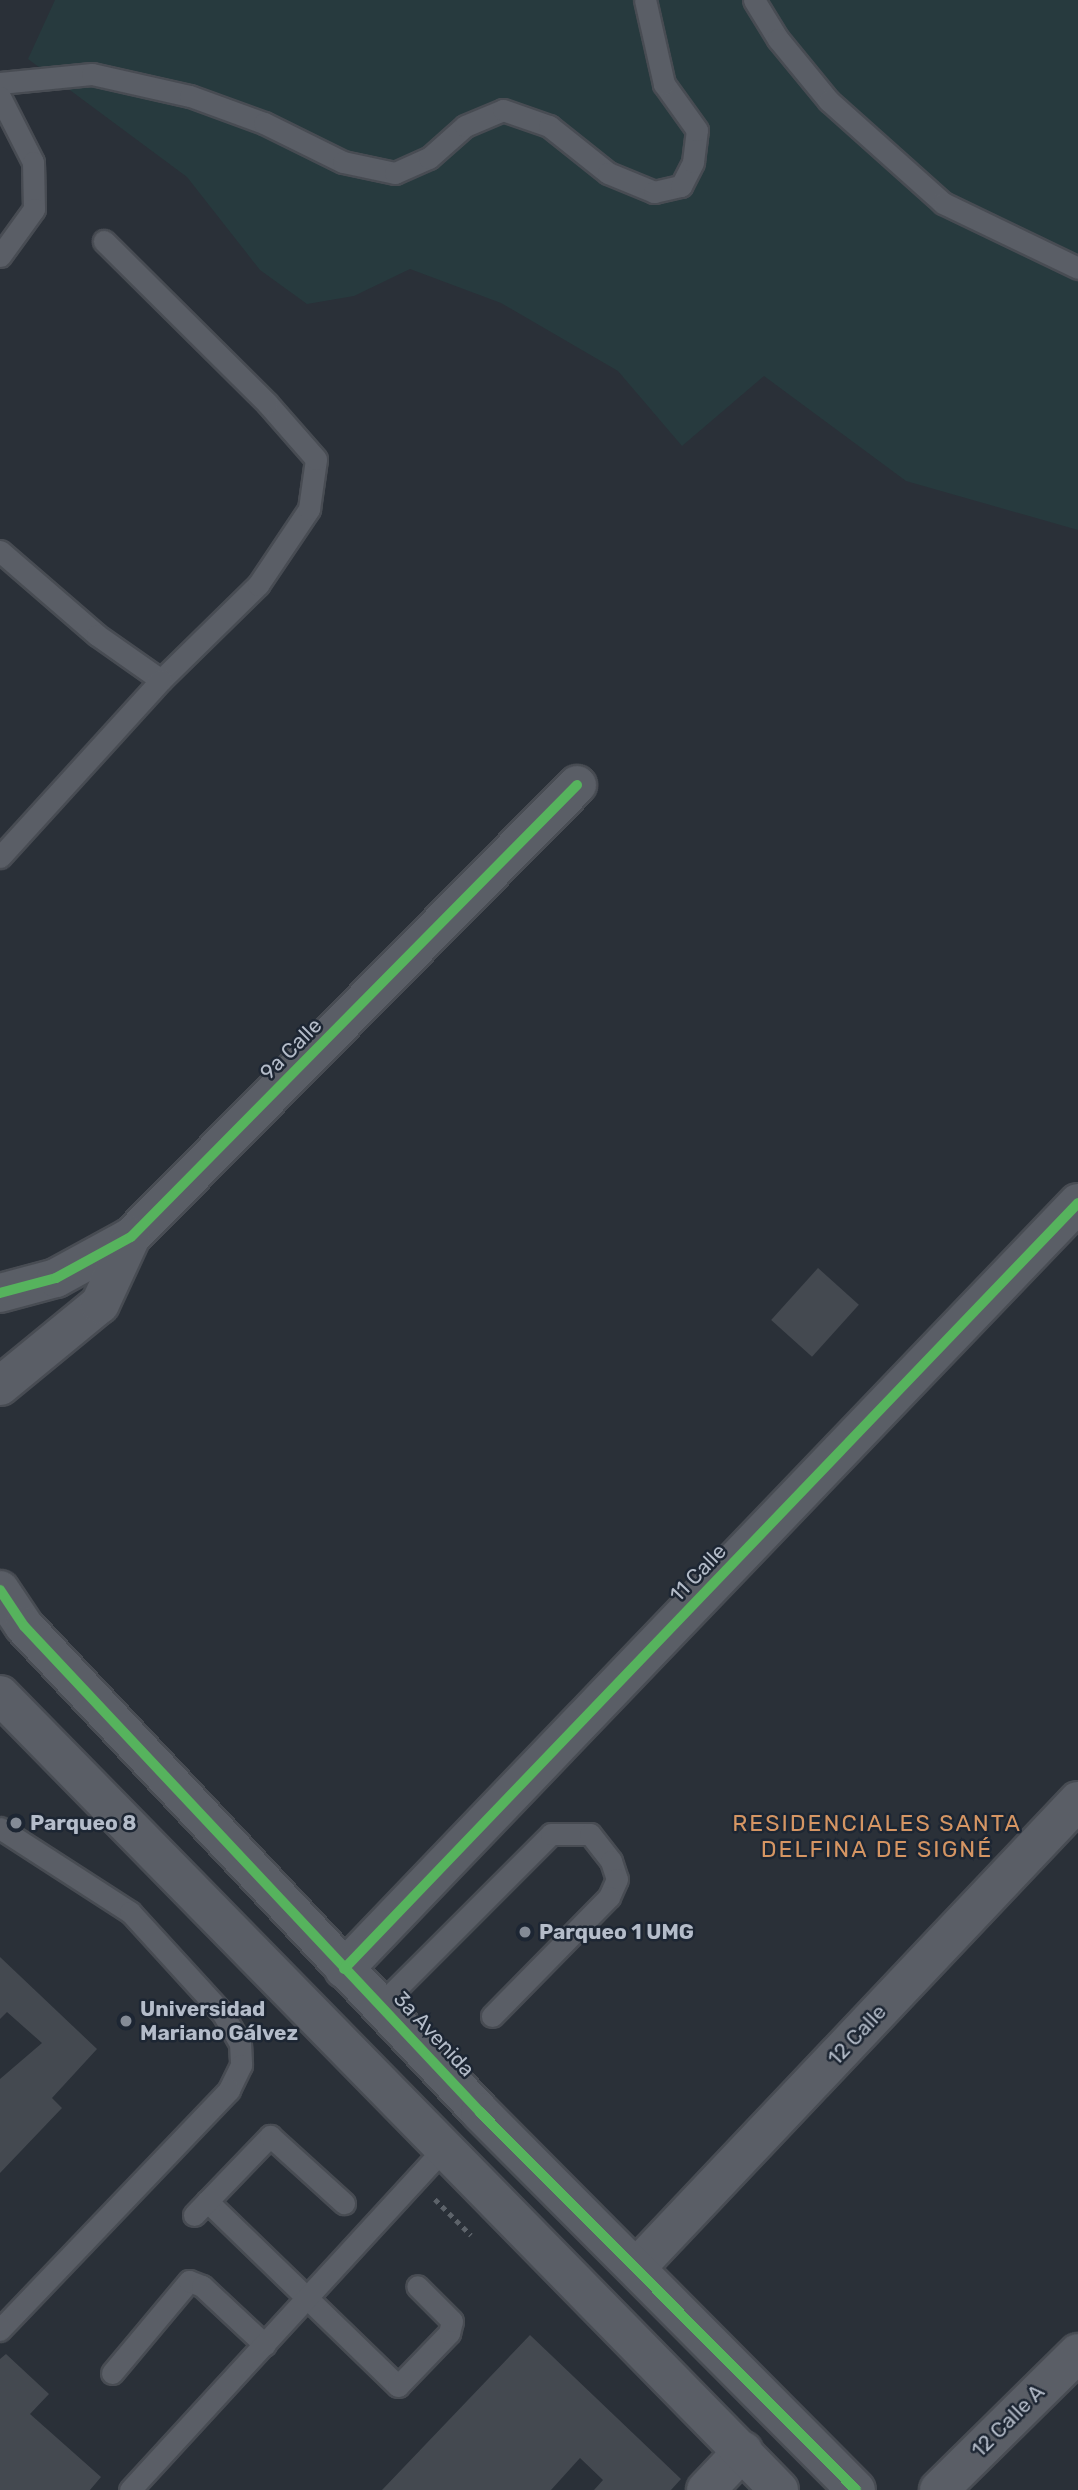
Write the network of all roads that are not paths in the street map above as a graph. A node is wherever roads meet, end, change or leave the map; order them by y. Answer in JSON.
{"nodes":[{"id":1,"x":645,"y":0,"type":"edge"},
{"id":2,"x":754,"y":0,"type":"edge"},
{"id":3,"x":0,"y":83,"type":"edge"},
{"id":4,"x":0,"y":97,"type":"edge"},
{"id":5,"x":104,"y":241,"type":"dead end"},
{"id":6,"x":0,"y":256,"type":"edge"},
{"id":7,"x":1078,"y":268,"type":"edge"},
{"id":8,"x":0,"y":551,"type":"edge"},
{"id":9,"x":161,"y":680,"type":"junction"},
{"id":10,"x":577,"y":785,"type":"dead end"},
{"id":11,"x":0,"y":857,"type":"edge"},
{"id":12,"x":1078,"y":1203,"type":"edge"},
{"id":13,"x":131,"y":1237,"type":"junction"},
{"id":14,"x":0,"y":1293,"type":"edge"},
{"id":15,"x":0,"y":1386,"type":"edge"},
{"id":16,"x":0,"y":1590,"type":"edge"},
{"id":17,"x":0,"y":1695,"type":"edge"},
{"id":18,"x":1078,"y":1801,"type":"edge"},
{"id":19,"x":0,"y":1828,"type":"edge"},
{"id":20,"x":344,"y":1969,"type":"junction"},
{"id":21,"x":380,"y":2004,"type":"junction"},
{"id":22,"x":492,"y":2016,"type":"dead end"},
{"id":23,"x":445,"y":2148,"type":"junction"},
{"id":24,"x":344,"y":2203,"type":"dead end"},
{"id":25,"x":636,"y":2268,"type":"junction"},
{"id":26,"x":418,"y":2286,"type":"dead end"},
{"id":27,"x":308,"y":2295,"type":"junction"},
{"id":28,"x":0,"y":2330,"type":"edge"},
{"id":29,"x":265,"y":2344,"type":"junction"},
{"id":30,"x":1078,"y":2353,"type":"edge"},
{"id":31,"x":112,"y":2373,"type":"dead end"},
{"id":32,"x":743,"y":2451,"type":"junction"},
{"id":33,"x":130,"y":2490,"type":"edge"},
{"id":34,"x":706,"y":2490,"type":"edge"},
{"id":35,"x":779,"y":2490,"type":"edge"},
{"id":36,"x":856,"y":2490,"type":"edge"},
{"id":37,"x":939,"y":2490,"type":"edge"}],
"edges":[{"from":1,"to":3,"type":"lane"},
{"from":2,"to":7,"type":"lane"},
{"from":4,"to":6,"type":"lane"},
{"from":5,"to":9,"type":"lane"},
{"from":8,"to":9,"type":"lane"},
{"from":9,"to":11,"type":"lane"},
{"from":10,"to":13,"type":"street","name":"9a Calle"},
{"from":12,"to":20,"type":"street","name":"11 Calle"},
{"from":13,"to":14,"type":"street","name":"9a Calle"},
{"from":13,"to":15,"type":"street","name":"9a Calle"},
{"from":16,"to":20,"type":"street","name":"3a Avenida"},
{"from":17,"to":23,"type":"street"},
{"from":18,"to":25,"type":"street","name":"12 Calle"},
{"from":19,"to":28,"type":"lane"},
{"from":20,"to":21,"type":"street","name":"3a Avenida"},
{"from":21,"to":22,"type":"lane"},
{"from":21,"to":25,"type":"street","name":"3a Avenida"},
{"from":23,"to":27,"type":"lane"},
{"from":23,"to":32,"type":"street"},
{"from":24,"to":27,"type":"lane"},
{"from":25,"to":36,"type":"street","name":"3a Avenida"},
{"from":26,"to":27,"type":"lane"},
{"from":27,"to":29,"type":"lane"},
{"from":29,"to":31,"type":"lane"},
{"from":29,"to":33,"type":"lane"},
{"from":30,"to":37,"type":"street","name":"12 Calle A"},
{"from":32,"to":34,"type":"street"},
{"from":32,"to":35,"type":"street"}]}
